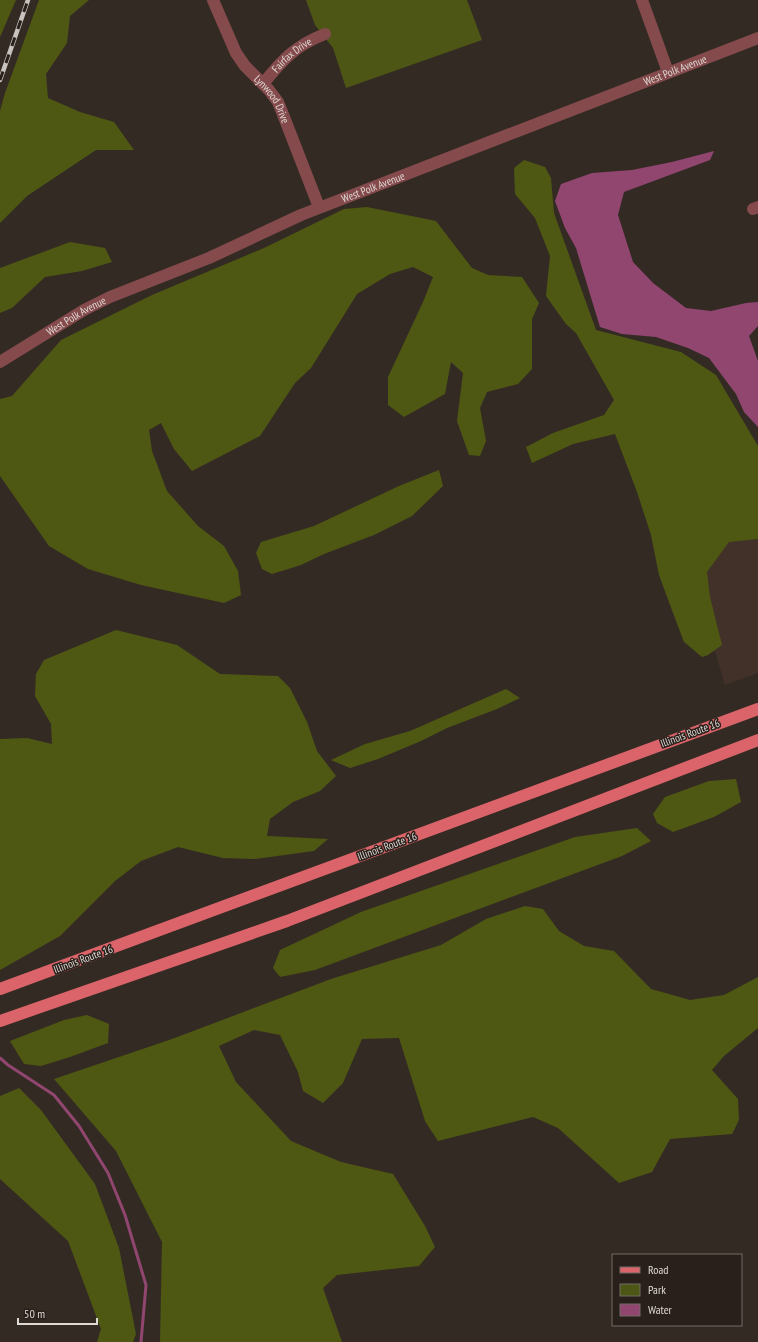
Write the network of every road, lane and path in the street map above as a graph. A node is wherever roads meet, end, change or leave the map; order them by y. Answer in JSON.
{"nodes":[{"id":1,"x":213,"y":0,"type":"edge"},
{"id":2,"x":642,"y":0,"type":"edge"},
{"id":3,"x":325,"y":34,"type":"dead end"},
{"id":4,"x":758,"y":38,"type":"edge"},
{"id":5,"x":668,"y":72,"type":"junction"},
{"id":6,"x":263,"y":84,"type":"junction"},
{"id":7,"x":319,"y":207,"type":"junction"},
{"id":8,"x":0,"y":362,"type":"edge"},
{"id":9,"x":758,"y":709,"type":"edge"},
{"id":10,"x":758,"y":740,"type":"edge"},
{"id":11,"x":0,"y":989,"type":"edge"},
{"id":12,"x":0,"y":1022,"type":"edge"}],
"edges":[{"from":1,"to":6,"type":"street","name":"Lynwood Drive"},
{"from":2,"to":5,"type":"street"},
{"from":3,"to":6,"type":"street","name":"Fairfax Drive"},
{"from":4,"to":5,"type":"street","name":"West Polk Avenue"},
{"from":5,"to":7,"type":"street","name":"West Polk Avenue"},
{"from":6,"to":7,"type":"street","name":"Lynwood Drive"},
{"from":7,"to":8,"type":"street","name":"West Polk Avenue"},
{"from":9,"to":11,"type":"main road","name":"Illinois Route 16"},
{"from":10,"to":12,"type":"main road"}]}
